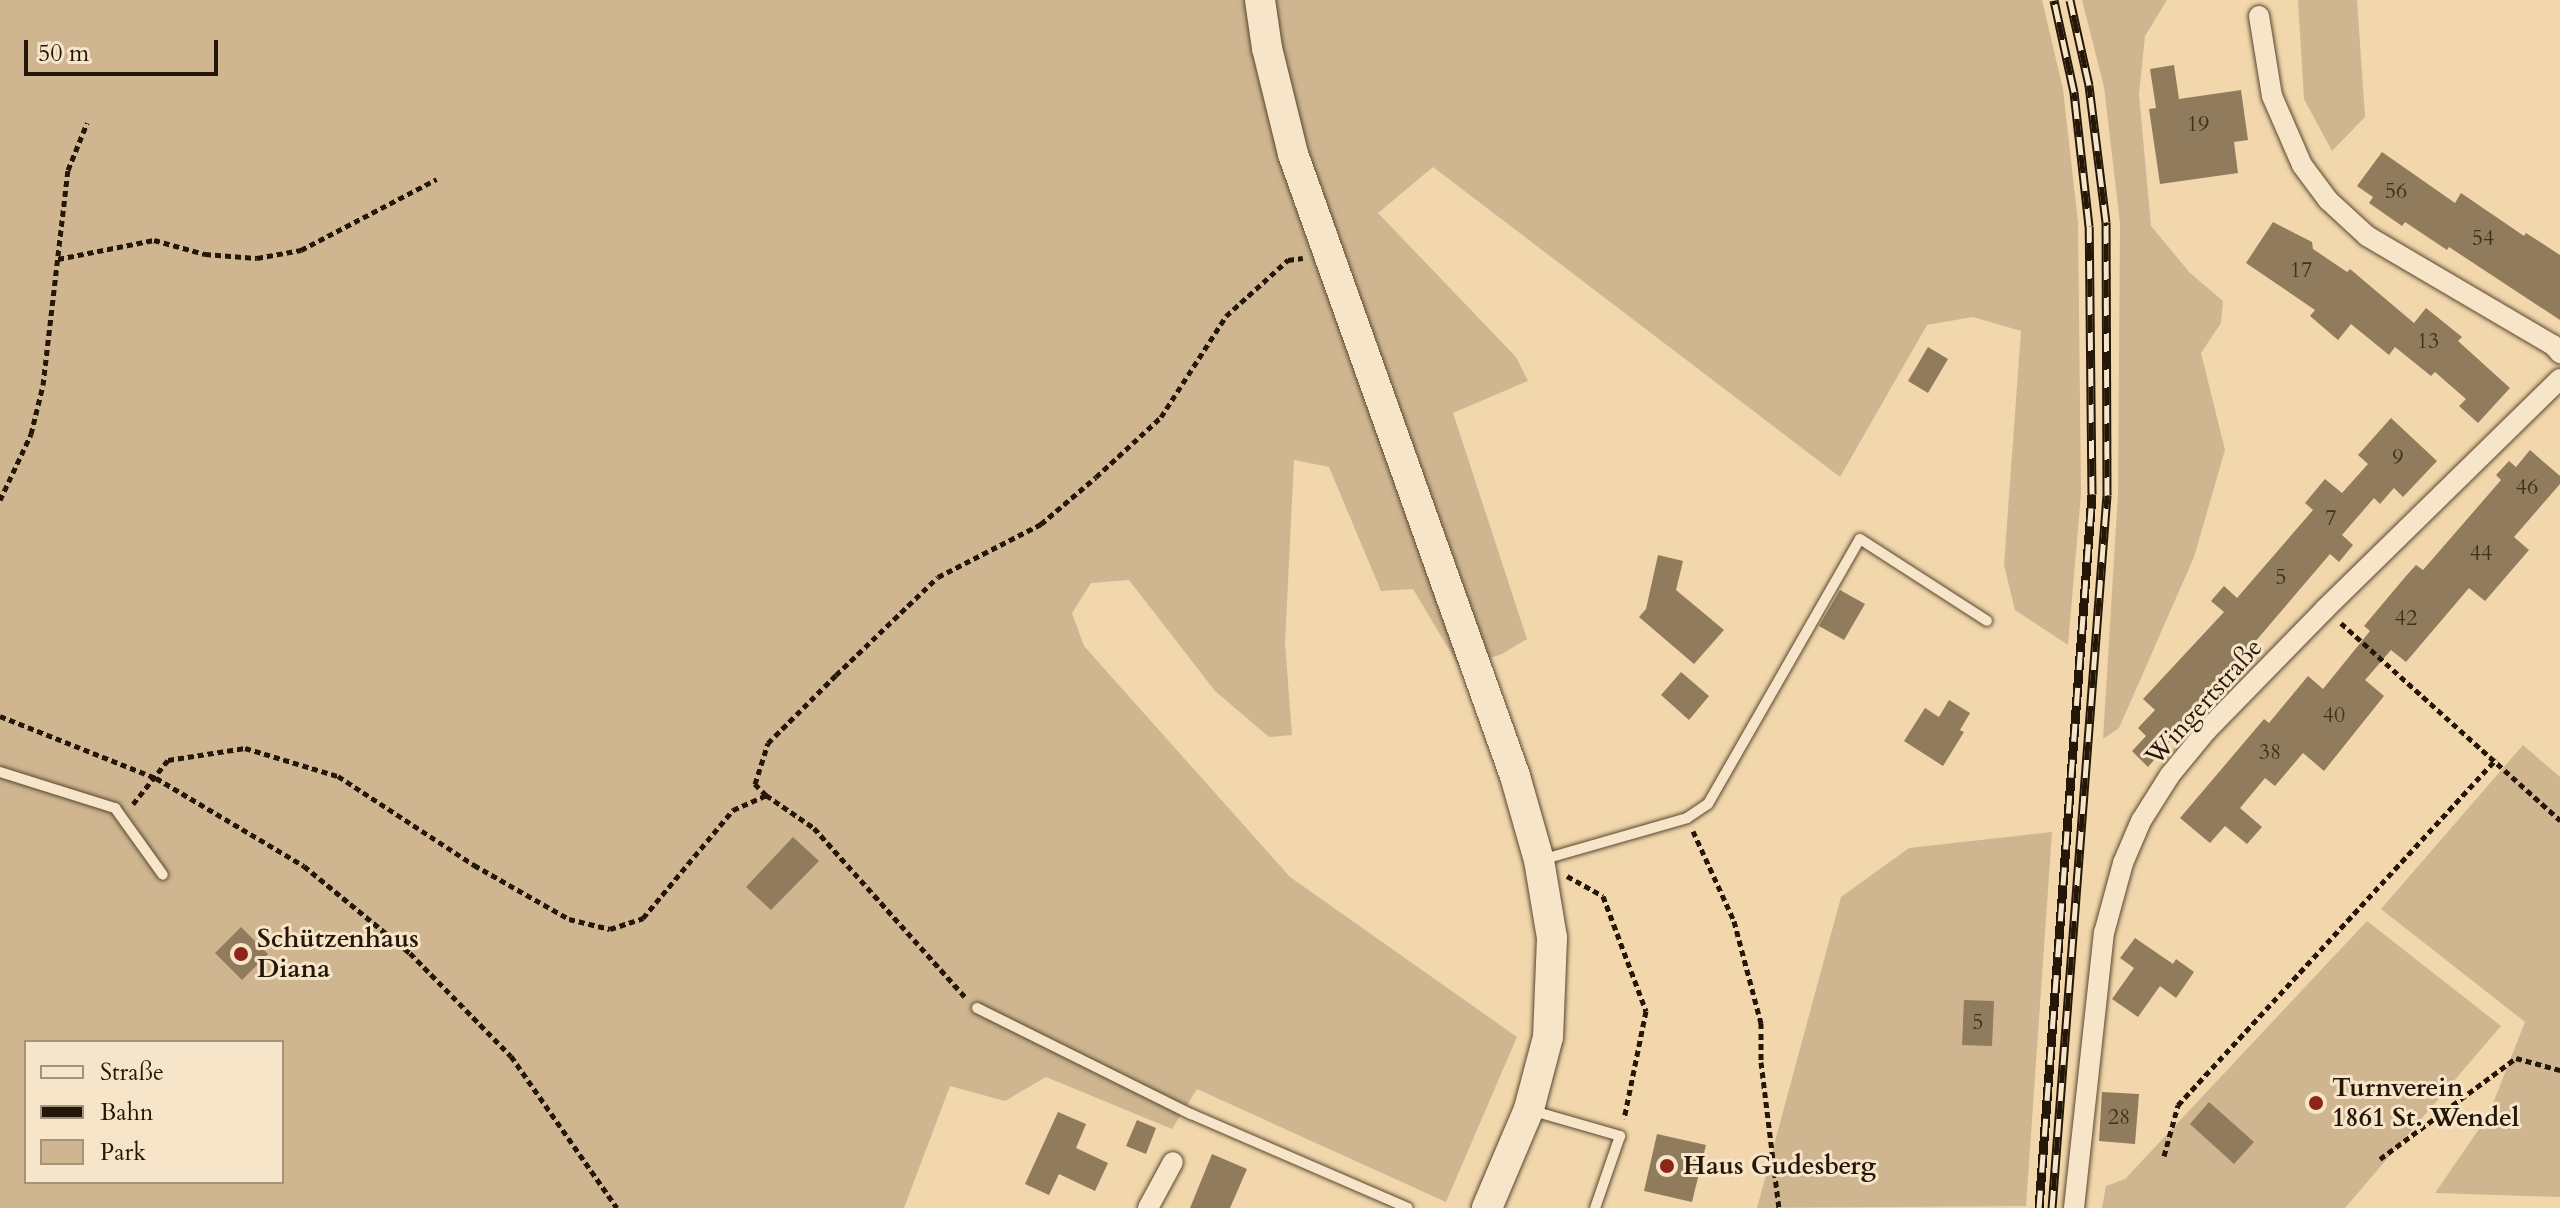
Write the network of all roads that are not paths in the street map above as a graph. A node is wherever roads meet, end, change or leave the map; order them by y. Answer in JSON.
{"nodes":[{"id":1,"x":1260,"y":0,"type":"edge"},
{"id":2,"x":2259,"y":16,"type":"dead end"},
{"id":3,"x":2560,"y":353,"type":"edge"},
{"id":4,"x":2560,"y":379,"type":"edge"},
{"id":5,"x":1987,"y":621,"type":"dead end"},
{"id":6,"x":0,"y":772,"type":"edge"},
{"id":7,"x":1539,"y":860,"type":"junction"},
{"id":8,"x":163,"y":875,"type":"dead end"},
{"id":9,"x":977,"y":1008,"type":"road end"},
{"id":10,"x":1529,"y":1109,"type":"junction"},
{"id":11,"x":1173,"y":1162,"type":"dead end"},
{"id":12,"x":1148,"y":1208,"type":"edge"},
{"id":13,"x":1408,"y":1208,"type":"edge"},
{"id":14,"x":1487,"y":1208,"type":"edge"},
{"id":15,"x":1595,"y":1208,"type":"edge"},
{"id":16,"x":2074,"y":1208,"type":"edge"}],
"edges":[{"from":1,"to":7,"type":"main road"},
{"from":2,"to":3,"type":"street"},
{"from":4,"to":16,"type":"street","name":"Wingertstraße"},
{"from":5,"to":7,"type":"lane"},
{"from":6,"to":8,"type":"lane"},
{"from":7,"to":10,"type":"main road"},
{"from":9,"to":13,"type":"lane"},
{"from":10,"to":14,"type":"main road"},
{"from":10,"to":15,"type":"lane"},
{"from":11,"to":12,"type":"street"}]}
